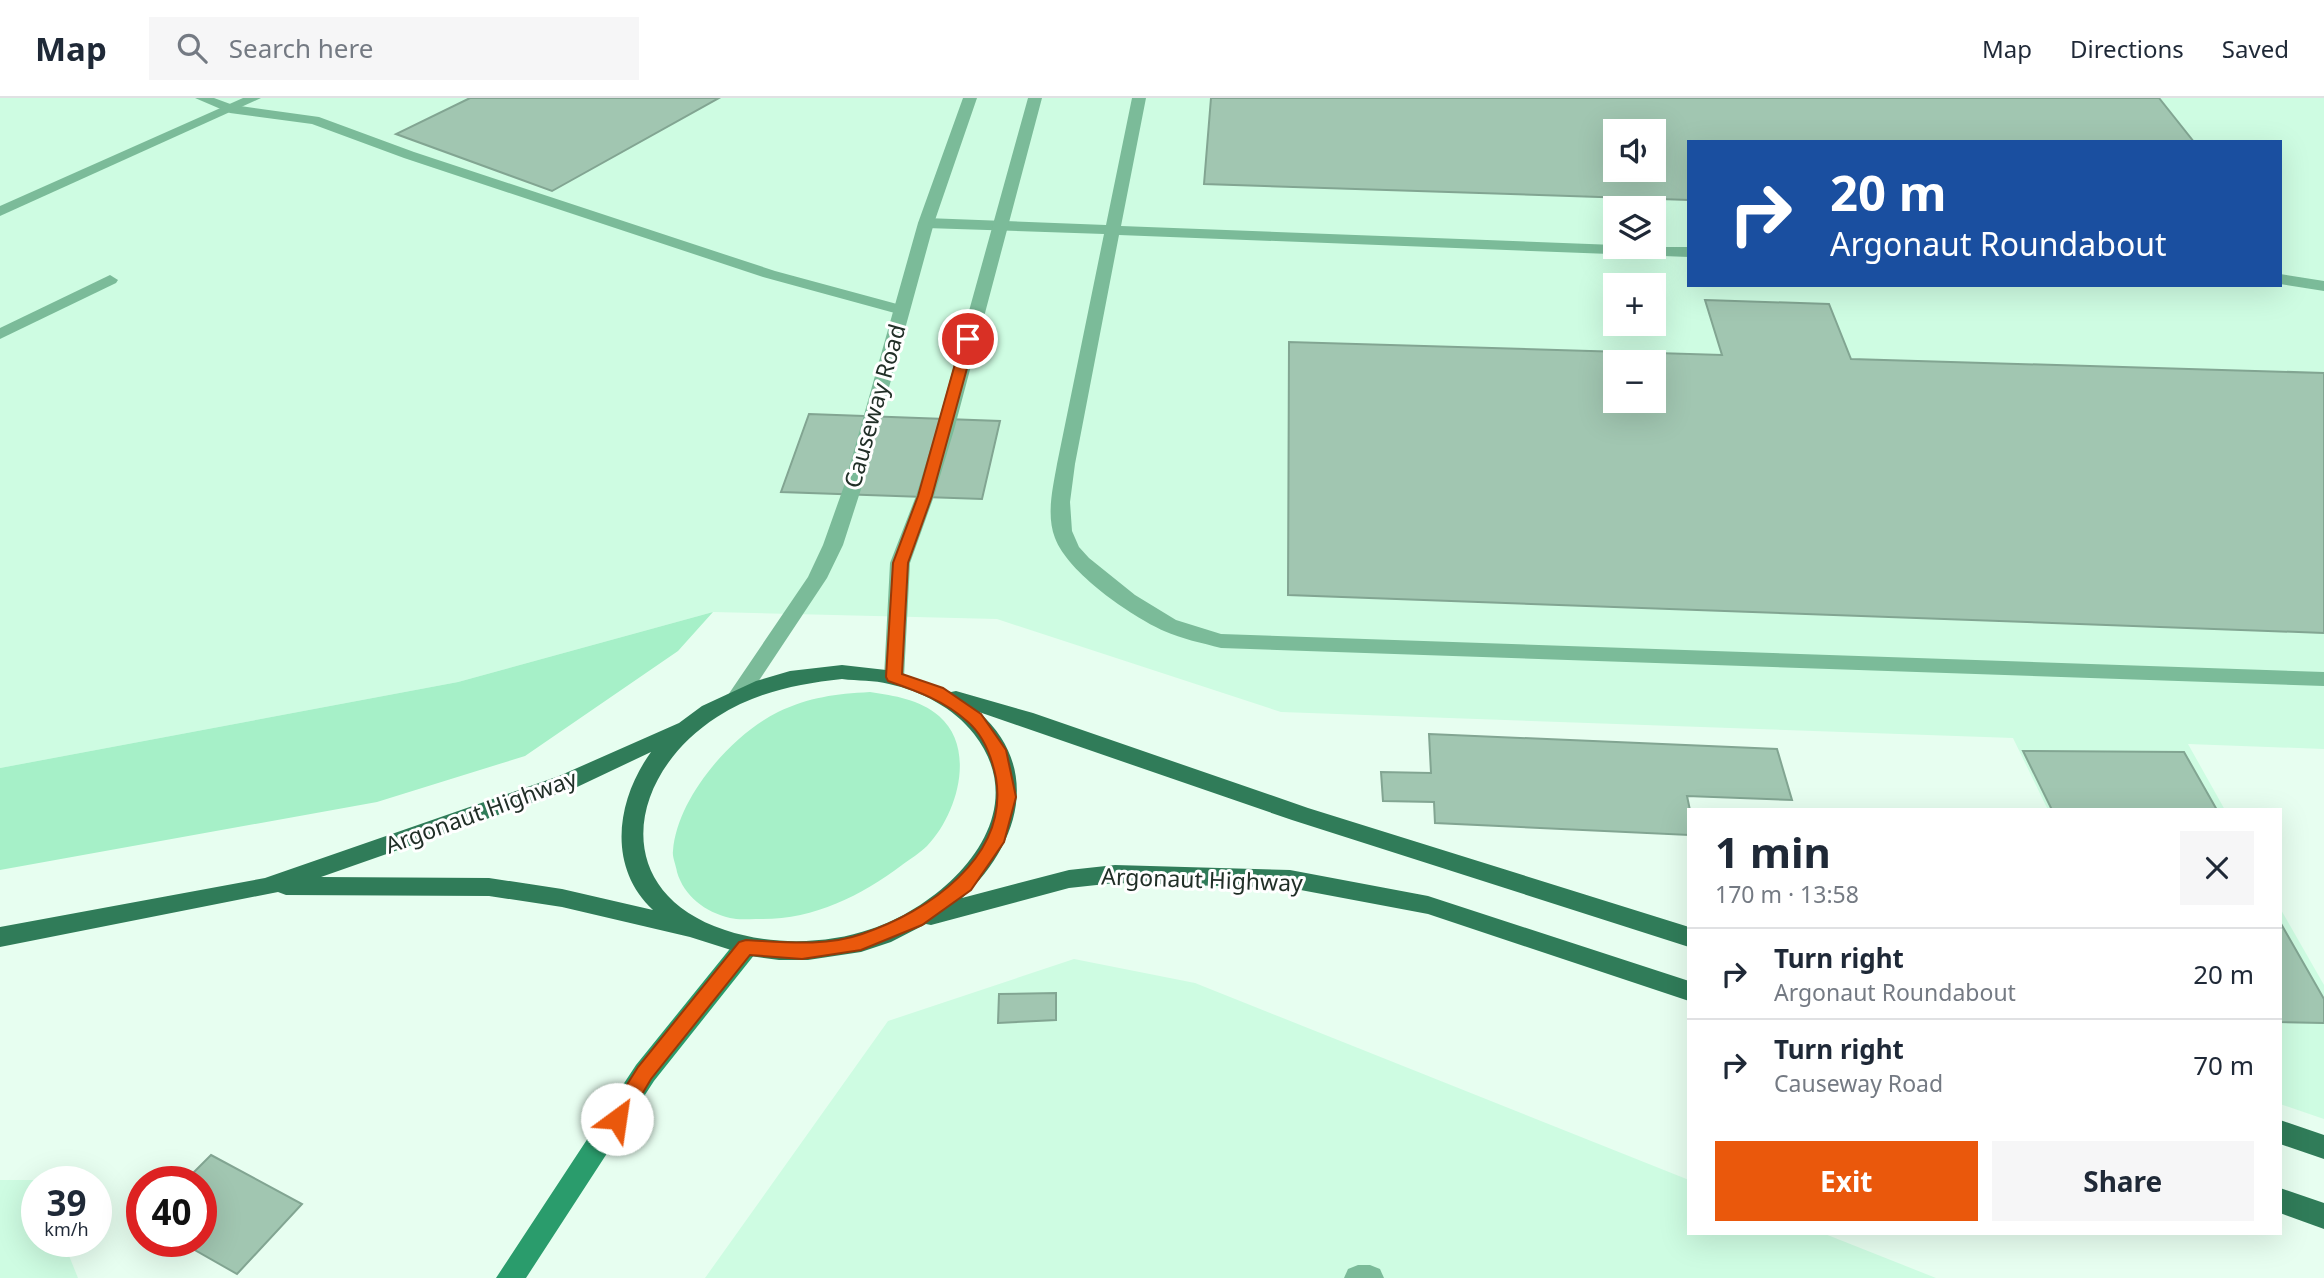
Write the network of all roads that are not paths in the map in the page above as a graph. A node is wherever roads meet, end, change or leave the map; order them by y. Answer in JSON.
{"nodes":[{"id":1,"x":202,"y":98,"type":"edge"},
{"id":2,"x":254,"y":98,"type":"edge"},
{"id":3,"x":970,"y":98,"type":"edge"},
{"id":4,"x":1035,"y":98,"type":"edge"},
{"id":5,"x":1139,"y":98,"type":"edge"},
{"id":6,"x":230,"y":108,"type":"junction"},
{"id":7,"x":0,"y":212,"type":"edge"},
{"id":8,"x":926,"y":223,"type":"junction"},
{"id":9,"x":999,"y":226,"type":"junction"},
{"id":10,"x":1114,"y":230,"type":"junction"},
{"id":11,"x":1687,"y":252,"type":"edge"},
{"id":12,"x":2282,"y":279,"type":"edge"},
{"id":13,"x":110,"y":280,"type":"dead end"},
{"id":14,"x":2324,"y":286,"type":"edge"},
{"id":15,"x":902,"y":310,"type":"junction"},
{"id":16,"x":0,"y":334,"type":"edge"},
{"id":17,"x":894,"y":677,"type":"junction"},
{"id":18,"x":2324,"y":678,"type":"edge"},
{"id":19,"x":937,"y":692,"type":"junction"},
{"id":20,"x":739,"y":695,"type":"junction"},
{"id":21,"x":691,"y":724,"type":"junction"},
{"id":22,"x":266,"y":887,"type":"junction"},
{"id":23,"x":916,"y":920,"type":"junction"},
{"id":24,"x":695,"y":930,"type":"junction"},
{"id":25,"x":1687,"y":936,"type":"edge"},
{"id":26,"x":0,"y":937,"type":"edge"},
{"id":27,"x":746,"y":947,"type":"junction"},
{"id":28,"x":1687,"y":990,"type":"edge"},
{"id":29,"x":2282,"y":1133,"type":"edge"},
{"id":30,"x":2324,"y":1147,"type":"edge"},
{"id":31,"x":2282,"y":1201,"type":"edge"},
{"id":32,"x":2324,"y":1216,"type":"edge"},
{"id":33,"x":510,"y":1278,"type":"edge"},
{"id":34,"x":1358,"y":1278,"type":"edge"},
{"id":35,"x":1370,"y":1278,"type":"edge"}],
"edges":[{"from":1,"to":6,"type":"street"},
{"from":2,"to":6,"type":"street"},
{"from":3,"to":8,"type":"street","name":"Causeway Road"},
{"from":4,"to":9,"type":"street"},
{"from":5,"to":10,"type":"street"},
{"from":6,"to":7,"type":"street"},
{"from":6,"to":15,"type":"street"},
{"from":8,"to":9,"type":"street"},
{"from":8,"to":15,"type":"street","name":"Causeway Road"},
{"from":9,"to":10,"type":"street"},
{"from":9,"to":17,"type":"street"},
{"from":10,"to":11,"type":"street"},
{"from":10,"to":18,"type":"street"},
{"from":12,"to":14,"type":"street"},
{"from":13,"to":16,"type":"street"},
{"from":15,"to":20,"type":"street","name":"Causeway Road"},
{"from":17,"to":19,"type":"main road"},
{"from":17,"to":20,"type":"main road"},
{"from":19,"to":23,"type":"main road"},
{"from":19,"to":25,"type":"main road"},
{"from":20,"to":21,"type":"main road"},
{"from":21,"to":22,"type":"main road","name":"Argonaut Highway"},
{"from":21,"to":24,"type":"main road"},
{"from":22,"to":24,"type":"main road","name":"Argonaut Highway"},
{"from":22,"to":26,"type":"main road","name":"Argonaut Highway"},
{"from":23,"to":27,"type":"main road","name":"Argonaut Highway"},
{"from":23,"to":28,"type":"main road","name":"Argonaut Highway"},
{"from":24,"to":27,"type":"main road","name":"Argonaut Highway"},
{"from":27,"to":33,"type":"street"},
{"from":29,"to":30,"type":"main road"},
{"from":31,"to":32,"type":"main road"},
{"from":34,"to":35,"type":"street"}]}
